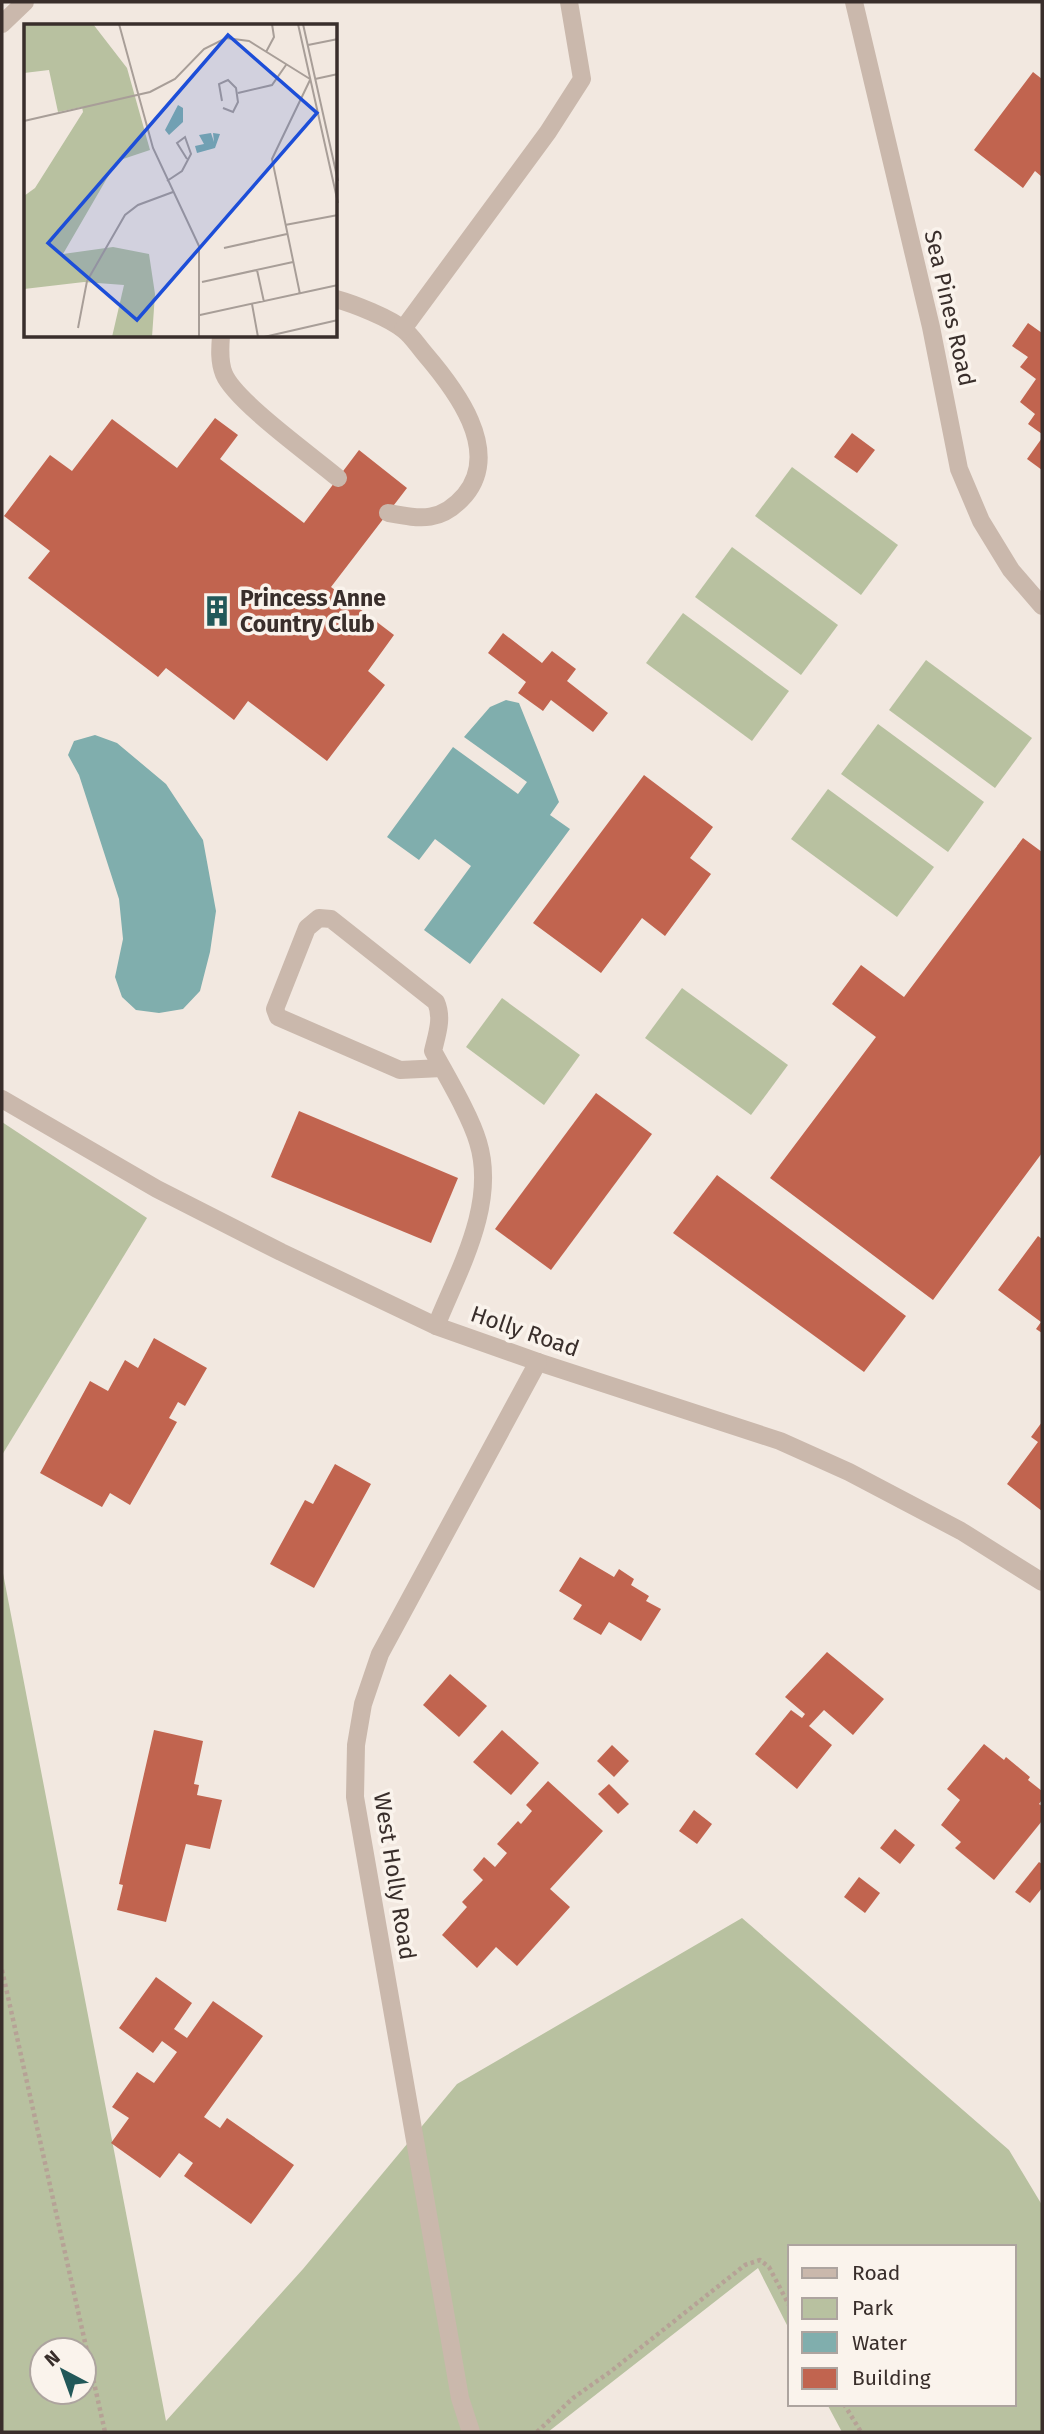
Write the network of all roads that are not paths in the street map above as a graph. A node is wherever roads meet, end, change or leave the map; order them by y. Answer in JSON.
{"nodes":[{"id":1,"x":25,"y":2,"type":"edge"},
{"id":2,"x":569,"y":2,"type":"edge"},
{"id":3,"x":854,"y":2,"type":"edge"},
{"id":4,"x":2,"y":24,"type":"edge"},
{"id":5,"x":338,"y":300,"type":"edge"},
{"id":6,"x":403,"y":329,"type":"junction"},
{"id":7,"x":221,"y":338,"type":"edge"},
{"id":8,"x":338,"y":478,"type":"dead end"},
{"id":9,"x":388,"y":513,"type":"dead end"},
{"id":10,"x":1042,"y":606,"type":"edge"},
{"id":11,"x":442,"y":1068,"type":"junction"},
{"id":12,"x":2,"y":1099,"type":"edge"},
{"id":13,"x":436,"y":1326,"type":"junction"},
{"id":14,"x":538,"y":1362,"type":"junction"},
{"id":15,"x":1042,"y":1582,"type":"edge"},
{"id":16,"x":471,"y":2432,"type":"edge"}],
"edges":[{"from":1,"to":4,"type":"street"},
{"from":2,"to":6,"type":"street"},
{"from":3,"to":10,"type":"street","name":"Sea Pines Road"},
{"from":5,"to":6,"type":"street"},
{"from":6,"to":9,"type":"street"},
{"from":7,"to":8,"type":"street"},
{"from":11,"to":11,"type":"street"},
{"from":11,"to":13,"type":"street"},
{"from":12,"to":13,"type":"street","name":"Holly Road"},
{"from":13,"to":14,"type":"street","name":"Holly Road"},
{"from":14,"to":15,"type":"street","name":"Holly Road"},
{"from":14,"to":16,"type":"street","name":"West Holly Road"}]}
